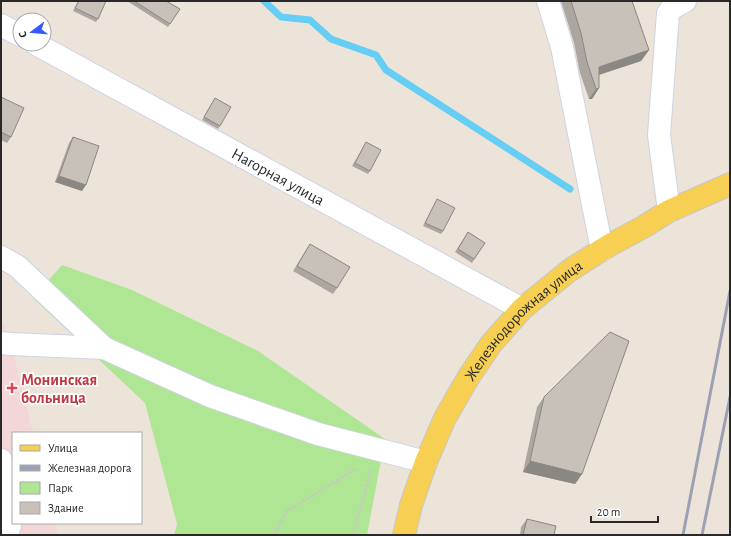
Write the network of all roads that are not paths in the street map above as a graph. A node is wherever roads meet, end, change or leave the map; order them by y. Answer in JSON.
{"nodes":[{"id":1,"x":548,"y":1,"type":"edge"},
{"id":2,"x":685,"y":1,"type":"edge"},
{"id":3,"x":1,"y":25,"type":"edge"},
{"id":4,"x":12,"y":31,"type":"edge"},
{"id":5,"x":51,"y":52,"type":"edge"},
{"id":6,"x":730,"y":184,"type":"edge"},
{"id":7,"x":669,"y":211,"type":"junction"},
{"id":8,"x":602,"y":250,"type":"junction"},
{"id":9,"x":1,"y":257,"type":"edge"},
{"id":10,"x":522,"y":309,"type":"junction"},
{"id":11,"x":1,"y":343,"type":"edge"},
{"id":12,"x":104,"y":348,"type":"junction"},
{"id":13,"x":1,"y":460,"type":"edge"},
{"id":14,"x":426,"y":462,"type":"junction"},
{"id":15,"x":6,"y":528,"type":"edge"},
{"id":16,"x":404,"y":535,"type":"edge"}],
"edges":[{"from":1,"to":8,"type":"street"},
{"from":2,"to":7,"type":"street"},
{"from":3,"to":4,"type":"street"},
{"from":5,"to":10,"type":"street","name":"Нагорная улица"},
{"from":6,"to":7,"type":"main road","name":"Железнодорожная улица"},
{"from":7,"to":8,"type":"main road","name":"Железнодорожная улица"},
{"from":8,"to":10,"type":"main road","name":"Железнодорожная улица"},
{"from":9,"to":12,"type":"street"},
{"from":10,"to":14,"type":"main road","name":"Железнодорожная улица"},
{"from":11,"to":12,"type":"street"},
{"from":12,"to":14,"type":"street"},
{"from":13,"to":15,"type":"street"},
{"from":14,"to":16,"type":"main road","name":"Железнодорожная улица"}]}
